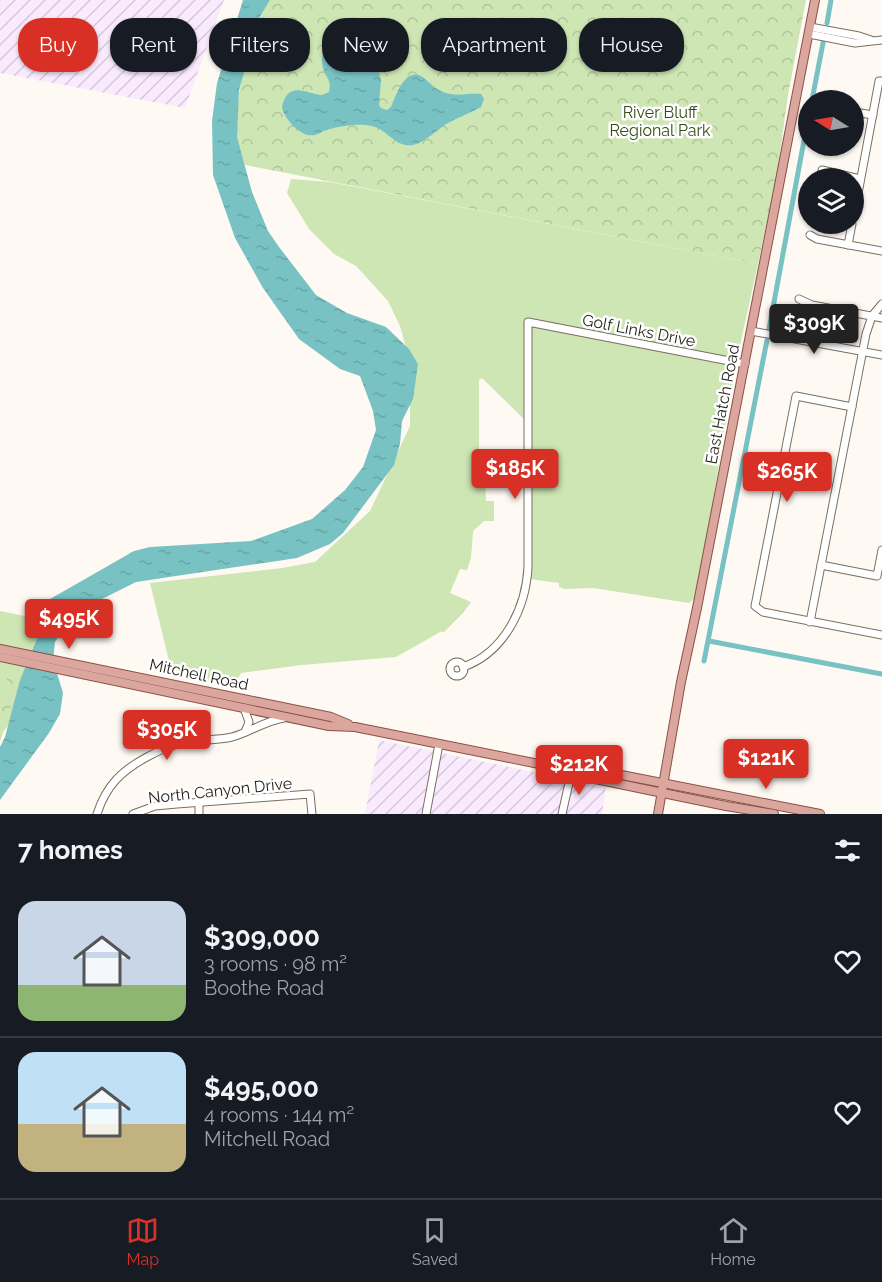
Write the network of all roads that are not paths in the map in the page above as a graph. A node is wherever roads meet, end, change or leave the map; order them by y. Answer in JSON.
{"nodes":[{"id":1,"x":815,"y":0,"type":"edge"},
{"id":2,"x":810,"y":30,"type":"junction"},
{"id":3,"x":878,"y":40,"type":"edge"},
{"id":4,"x":881,"y":81,"type":"edge"},
{"id":5,"x":864,"y":114,"type":"edge"},
{"id":6,"x":873,"y":115,"type":"junction"},
{"id":7,"x":862,"y":168,"type":"edge"},
{"id":8,"x":850,"y":234,"type":"edge"},
{"id":9,"x":810,"y":236,"type":"dead end"},
{"id":10,"x":848,"y":245,"type":"junction"},
{"id":11,"x":882,"y":251,"type":"edge"},
{"id":12,"x":799,"y":299,"type":"dead end"},
{"id":13,"x":882,"y":304,"type":"edge"},
{"id":14,"x":872,"y":316,"type":"junction"},
{"id":15,"x":882,"y":318,"type":"edge"},
{"id":16,"x":751,"y":331,"type":"junction"},
{"id":17,"x":862,"y":351,"type":"junction"},
{"id":18,"x":882,"y":355,"type":"edge"},
{"id":19,"x":745,"y":364,"type":"junction"},
{"id":20,"x":852,"y":407,"type":"junction"},
{"id":21,"x":882,"y":550,"type":"edge"},
{"id":22,"x":821,"y":565,"type":"junction"},
{"id":23,"x":810,"y":622,"type":"junction"},
{"id":24,"x":882,"y":635,"type":"edge"},
{"id":25,"x":0,"y":649,"type":"edge"},
{"id":26,"x":0,"y":657,"type":"edge"},
{"id":27,"x":463,"y":667,"type":"dead end"},
{"id":28,"x":133,"y":680,"type":"junction"},
{"id":29,"x":244,"y":708,"type":"junction"},
{"id":30,"x":288,"y":717,"type":"junction"},
{"id":31,"x":355,"y":727,"type":"junction"},
{"id":32,"x":245,"y":732,"type":"junction"},
{"id":33,"x":439,"y":744,"type":"junction"},
{"id":34,"x":549,"y":766,"type":"junction"},
{"id":35,"x":571,"y":774,"type":"junction"},
{"id":36,"x":662,"y":788,"type":"junction"},
{"id":37,"x":199,"y":802,"type":"junction"},
{"id":38,"x":97,"y":814,"type":"edge"},
{"id":39,"x":133,"y":814,"type":"edge"},
{"id":40,"x":199,"y":814,"type":"edge"},
{"id":41,"x":312,"y":814,"type":"edge"},
{"id":42,"x":426,"y":814,"type":"edge"},
{"id":43,"x":562,"y":814,"type":"edge"},
{"id":44,"x":658,"y":814,"type":"edge"},
{"id":45,"x":774,"y":814,"type":"edge"},
{"id":46,"x":820,"y":814,"type":"edge"}],
"edges":[{"from":1,"to":2,"type":"main road","name":"East Hatch Road"},
{"from":2,"to":3,"type":"street"},
{"from":2,"to":16,"type":"main road","name":"East Hatch Road"},
{"from":4,"to":6,"type":"street"},
{"from":5,"to":6,"type":"street"},
{"from":6,"to":7,"type":"street"},
{"from":8,"to":10,"type":"street"},
{"from":9,"to":10,"type":"street"},
{"from":10,"to":11,"type":"street"},
{"from":12,"to":14,"type":"street"},
{"from":13,"to":14,"type":"street"},
{"from":14,"to":15,"type":"street"},
{"from":14,"to":17,"type":"street"},
{"from":16,"to":17,"type":"street"},
{"from":16,"to":19,"type":"main road","name":"East Hatch Road"},
{"from":17,"to":18,"type":"street"},
{"from":17,"to":20,"type":"street"},
{"from":19,"to":27,"type":"street","name":"Golf Links Drive"},
{"from":19,"to":36,"type":"main road","name":"East Hatch Road"},
{"from":20,"to":22,"type":"street"},
{"from":20,"to":23,"type":"street"},
{"from":21,"to":22,"type":"street"},
{"from":22,"to":23,"type":"street"},
{"from":23,"to":24,"type":"street"},
{"from":25,"to":28,"type":"main road","name":"Mitchell Road"},
{"from":26,"to":28,"type":"main road","name":"Mitchell Road"},
{"from":28,"to":29,"type":"main road","name":"Mitchell Road"},
{"from":28,"to":31,"type":"main road","name":"Mitchell Road"},
{"from":29,"to":30,"type":"main road","name":"Mitchell Road"},
{"from":29,"to":32,"type":"street"},
{"from":30,"to":31,"type":"main road","name":"Mitchell Road"},
{"from":30,"to":32,"type":"street"},
{"from":31,"to":33,"type":"main road","name":"Mitchell Road"},
{"from":32,"to":38,"type":"street"},
{"from":33,"to":34,"type":"main road","name":"Mitchell Road"},
{"from":33,"to":42,"type":"street"},
{"from":34,"to":35,"type":"main road","name":"Mitchell Road"},
{"from":34,"to":36,"type":"main road","name":"Mitchell Road"},
{"from":35,"to":36,"type":"main road","name":"Mitchell Road"},
{"from":35,"to":43,"type":"street"},
{"from":36,"to":44,"type":"main road","name":"East Hatch Road"},
{"from":36,"to":45,"type":"main road","name":"Mitchell Road"},
{"from":36,"to":46,"type":"main road","name":"Mitchell Road"},
{"from":37,"to":39,"type":"street","name":"North Canyon Drive"},
{"from":37,"to":40,"type":"street"},
{"from":37,"to":41,"type":"street","name":"North Canyon Drive"}]}
